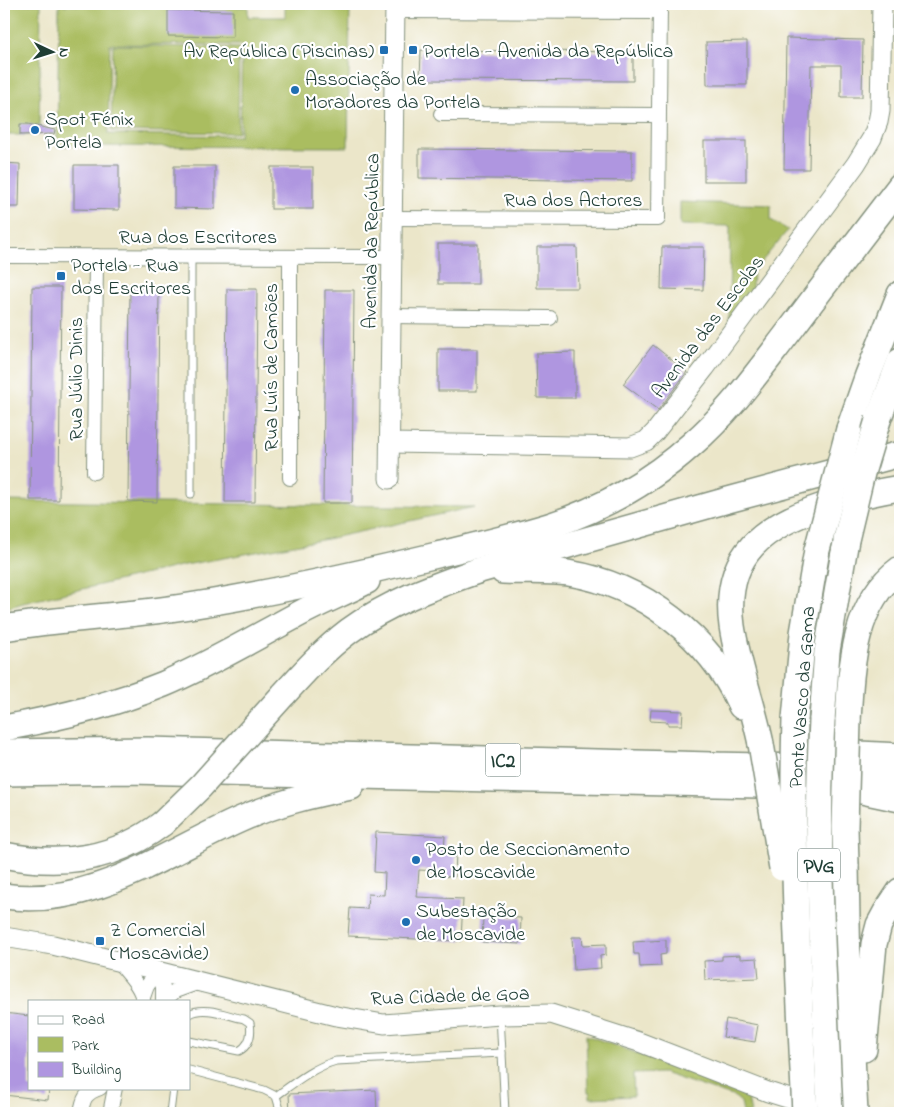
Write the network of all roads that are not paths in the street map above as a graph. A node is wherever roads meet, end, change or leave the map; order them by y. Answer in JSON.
{"nodes":[{"id":1,"x":882,"y":4,"type":"edge"},
{"id":2,"x":395,"y":8,"type":"edge"},
{"id":3,"x":660,"y":8,"type":"edge"},
{"id":4,"x":442,"y":114,"type":"dead end"},
{"id":5,"x":658,"y":115,"type":"junction"},
{"id":6,"x":900,"y":186,"type":"edge"},
{"id":7,"x":393,"y":218,"type":"junction"},
{"id":8,"x":4,"y":256,"type":"edge"},
{"id":9,"x":96,"y":256,"type":"junction"},
{"id":10,"x":191,"y":256,"type":"junction"},
{"id":11,"x":290,"y":257,"type":"junction"},
{"id":12,"x":392,"y":257,"type":"junction"},
{"id":13,"x":4,"y":260,"type":"edge"},
{"id":14,"x":900,"y":294,"type":"edge"},
{"id":15,"x":392,"y":316,"type":"junction"},
{"id":16,"x":550,"y":318,"type":"dead end"},
{"id":17,"x":900,"y":360,"type":"edge"},
{"id":18,"x":390,"y":443,"type":"junction"},
{"id":19,"x":900,"y":454,"type":"edge"},
{"id":20,"x":94,"y":472,"type":"dead end"},
{"id":21,"x":290,"y":478,"type":"dead end"},
{"id":22,"x":389,"y":479,"type":"dead end"},
{"id":23,"x":900,"y":488,"type":"edge"},
{"id":24,"x":191,"y":494,"type":"dead end"},
{"id":25,"x":395,"y":565,"type":"junction"},
{"id":26,"x":900,"y":569,"type":"edge"},
{"id":27,"x":480,"y":570,"type":"junction"},
{"id":28,"x":4,"y":628,"type":"edge"},
{"id":29,"x":4,"y":728,"type":"edge"},
{"id":30,"x":761,"y":744,"type":"junction"},
{"id":31,"x":4,"y":752,"type":"edge"},
{"id":32,"x":900,"y":756,"type":"edge"},
{"id":33,"x":712,"y":765,"type":"junction"},
{"id":34,"x":4,"y":773,"type":"edge"},
{"id":35,"x":403,"y":777,"type":"junction"},
{"id":36,"x":900,"y":779,"type":"edge"},
{"id":37,"x":900,"y":799,"type":"edge"},
{"id":38,"x":4,"y":855,"type":"edge"},
{"id":39,"x":900,"y":891,"type":"edge"},
{"id":40,"x":4,"y":896,"type":"edge"},
{"id":41,"x":4,"y":937,"type":"edge"},
{"id":42,"x":26,"y":941,"type":"junction"},
{"id":43,"x":4,"y":946,"type":"edge"},
{"id":44,"x":798,"y":954,"type":"junction"},
{"id":45,"x":116,"y":960,"type":"junction"},
{"id":46,"x":158,"y":971,"type":"junction"},
{"id":47,"x":200,"y":982,"type":"junction"},
{"id":48,"x":143,"y":999,"type":"edge"},
{"id":49,"x":163,"y":1000,"type":"edge"},
{"id":50,"x":164,"y":1000,"type":"edge"},
{"id":51,"x":190,"y":1013,"type":"edge"},
{"id":52,"x":500,"y":1015,"type":"junction"},
{"id":53,"x":190,"y":1042,"type":"edge"},
{"id":54,"x":502,"y":1053,"type":"junction"},
{"id":55,"x":190,"y":1070,"type":"edge"},
{"id":56,"x":94,"y":1090,"type":"edge"},
{"id":57,"x":115,"y":1090,"type":"edge"},
{"id":58,"x":173,"y":1090,"type":"edge"},
{"id":59,"x":276,"y":1096,"type":"junction"},
{"id":60,"x":80,"y":1113,"type":"edge"},
{"id":61,"x":110,"y":1113,"type":"edge"},
{"id":62,"x":170,"y":1113,"type":"edge"},
{"id":63,"x":281,"y":1113,"type":"edge"},
{"id":64,"x":505,"y":1113,"type":"edge"},
{"id":65,"x":804,"y":1113,"type":"edge"},
{"id":66,"x":830,"y":1113,"type":"edge"},
{"id":67,"x":838,"y":1113,"type":"edge"},
{"id":68,"x":856,"y":1113,"type":"edge"}],
"edges":[{"from":1,"to":18,"type":"street","name":"Avenida das Escolas"},
{"from":2,"to":3,"type":"street"},
{"from":2,"to":7,"type":"street","name":"Avenida da República"},
{"from":3,"to":5,"type":"street","name":"Rua dos Actores"},
{"from":4,"to":5,"type":"street"},
{"from":5,"to":7,"type":"street","name":"Rua dos Actores"},
{"from":6,"to":25,"type":"highway"},
{"from":7,"to":12,"type":"street","name":"Avenida da República"},
{"from":8,"to":9,"type":"street","name":"Rua dos Escritores"},
{"from":8,"to":13,"type":"lane"},
{"from":9,"to":10,"type":"street","name":"Rua dos Escritores"},
{"from":9,"to":20,"type":"street","name":"Rua Júlio Dinis"},
{"from":10,"to":11,"type":"street","name":"Rua dos Escritores"},
{"from":10,"to":24,"type":"lane"},
{"from":11,"to":12,"type":"street","name":"Rua dos Escritores"},
{"from":11,"to":21,"type":"street","name":"Rua Luís de Camões"},
{"from":12,"to":15,"type":"street","name":"Avenida da República"},
{"from":14,"to":44,"type":"highway","name":"Ponte Vasco da Gama","number":"PVG","bridge":true},
{"from":15,"to":16,"type":"street"},
{"from":15,"to":18,"type":"street","name":"Avenida da República"},
{"from":17,"to":66,"type":"highway","name":"Ponte Vasco da Gama","number":"PVG","bridge":true},
{"from":18,"to":22,"type":"street","name":"Avenida da República"},
{"from":19,"to":27,"type":"highway"},
{"from":23,"to":30,"type":"highway"},
{"from":25,"to":28,"type":"highway"},
{"from":25,"to":29,"type":"highway"},
{"from":26,"to":68,"type":"highway","bridge":true},
{"from":27,"to":30,"type":"highway"},
{"from":27,"to":38,"type":"highway","bridge":true},
{"from":30,"to":44,"type":"highway","bridge":true},
{"from":31,"to":33,"type":"highway","number":"IC2"},
{"from":32,"to":33,"type":"highway"},
{"from":33,"to":36,"type":"highway","number":"IC2"},
{"from":34,"to":35,"type":"highway","number":"IC2"},
{"from":35,"to":37,"type":"highway","number":"IC2"},
{"from":35,"to":40,"type":"highway"},
{"from":39,"to":68,"type":"highway"},
{"from":41,"to":42,"type":"street","name":"Rua Cidade de Goa"},
{"from":42,"to":43,"type":"street","name":"Rua Cidade de Goa"},
{"from":42,"to":45,"type":"street","name":"Rua Cidade de Goa"},
{"from":44,"to":65,"type":"highway","name":"Ponte Vasco da Gama","number":"PVG","bridge":true},
{"from":45,"to":46,"type":"street","name":"Rua Cidade de Goa"},
{"from":45,"to":48,"type":"street"},
{"from":46,"to":47,"type":"street","name":"Rua Cidade de Goa"},
{"from":46,"to":48,"type":"street"},
{"from":46,"to":49,"type":"street"},
{"from":47,"to":50,"type":"street"},
{"from":47,"to":52,"type":"street","name":"Rua Cidade de Goa"},
{"from":51,"to":53,"type":"lane"},
{"from":52,"to":54,"type":"lane"},
{"from":52,"to":67,"type":"street","name":"Rua Cidade de Goa"},
{"from":54,"to":59,"type":"lane"},
{"from":54,"to":64,"type":"lane"},
{"from":55,"to":59,"type":"lane"},
{"from":56,"to":60,"type":"street"},
{"from":57,"to":61,"type":"street"},
{"from":58,"to":62,"type":"lane"},
{"from":59,"to":63,"type":"lane"}]}
